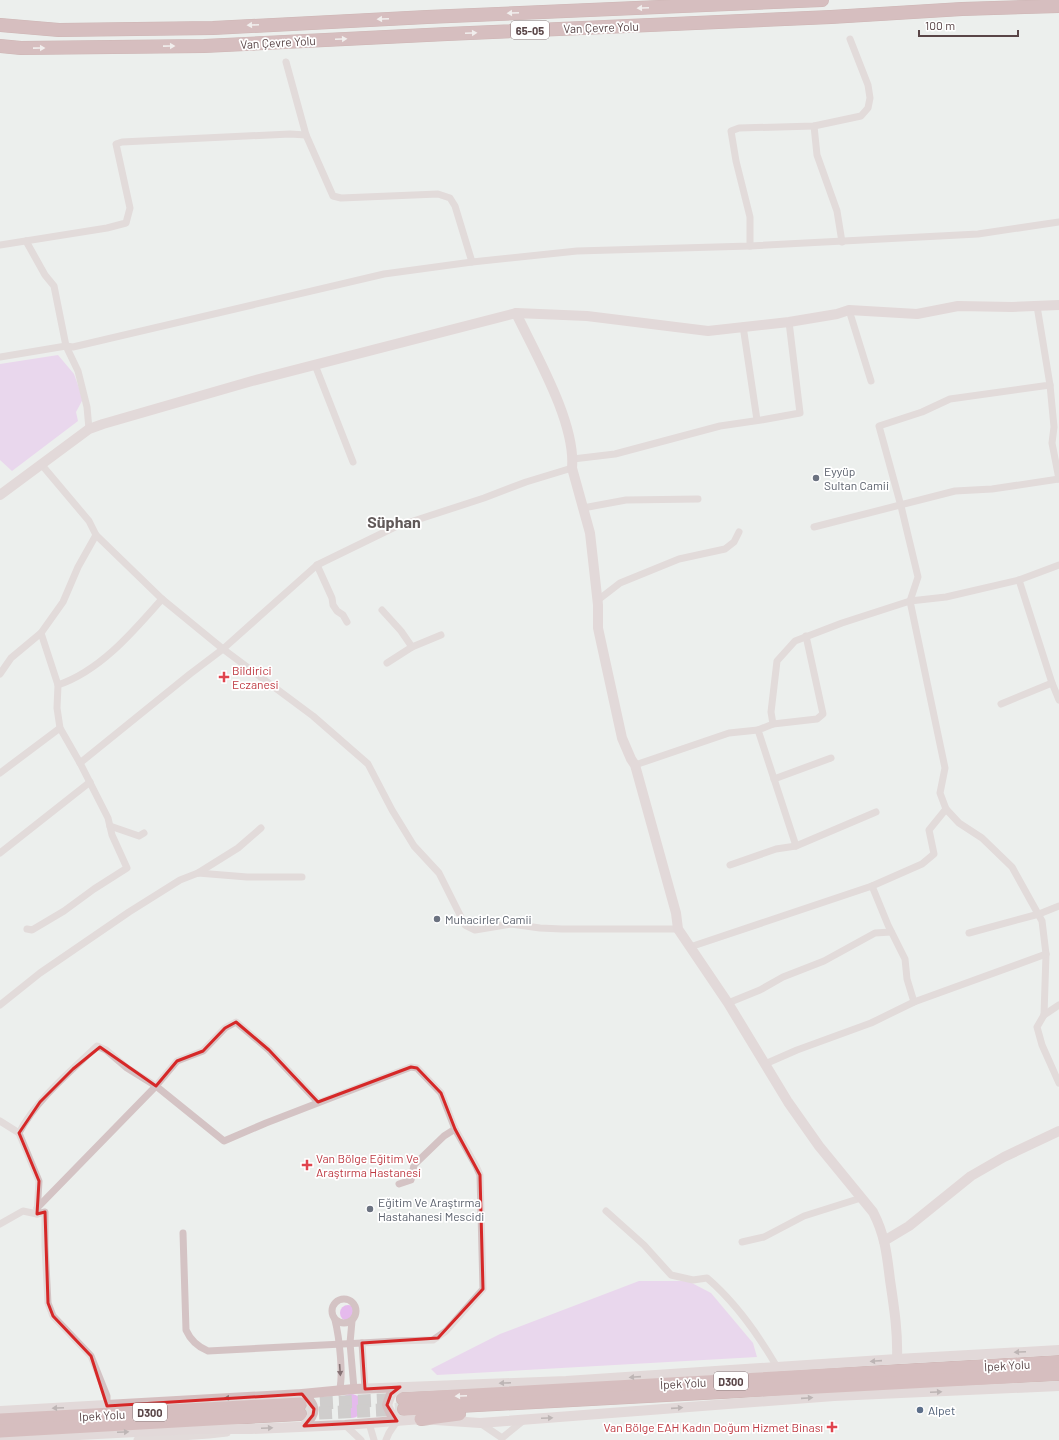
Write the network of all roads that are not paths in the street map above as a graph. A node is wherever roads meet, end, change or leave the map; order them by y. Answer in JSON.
{"nodes":[{"id":1,"x":822,"y":0,"type":"edge"},
{"id":2,"x":1059,"y":6,"type":"edge"},
{"id":3,"x":0,"y":25,"type":"edge"},
{"id":4,"x":850,"y":38,"type":"dead end"},
{"id":5,"x":0,"y":46,"type":"edge"},
{"id":6,"x":286,"y":62,"type":"dead end"},
{"id":7,"x":814,"y":126,"type":"junction"},
{"id":8,"x":306,"y":135,"type":"junction"},
{"id":9,"x":1059,"y":222,"type":"edge"},
{"id":10,"x":26,"y":241,"type":"junction"},
{"id":11,"x":842,"y":242,"type":"junction"},
{"id":12,"x":0,"y":245,"type":"edge"},
{"id":13,"x":750,"y":246,"type":"junction"},
{"id":14,"x":472,"y":262,"type":"junction"},
{"id":15,"x":1059,"y":305,"type":"edge"},
{"id":16,"x":1036,"y":306,"type":"junction"},
{"id":17,"x":849,"y":310,"type":"junction"},
{"id":18,"x":516,"y":313,"type":"junction"},
{"id":19,"x":790,"y":322,"type":"junction"},
{"id":20,"x":743,"y":326,"type":"junction"},
{"id":21,"x":66,"y":346,"type":"junction"},
{"id":22,"x":0,"y":357,"type":"edge"},
{"id":23,"x":315,"y":365,"type":"junction"},
{"id":24,"x":871,"y":381,"type":"dead end"},
{"id":25,"x":1050,"y":385,"type":"junction"},
{"id":26,"x":757,"y":420,"type":"junction"},
{"id":27,"x":89,"y":429,"type":"junction"},
{"id":28,"x":353,"y":462,"type":"dead end"},
{"id":29,"x":41,"y":464,"type":"junction"},
{"id":30,"x":572,"y":464,"type":"junction"},
{"id":31,"x":1059,"y":479,"type":"edge"},
{"id":32,"x":0,"y":495,"type":"edge"},
{"id":33,"x":698,"y":499,"type":"dead end"},
{"id":34,"x":901,"y":506,"type":"junction"},
{"id":35,"x":583,"y":508,"type":"junction"},
{"id":36,"x":814,"y":527,"type":"dead end"},
{"id":37,"x":739,"y":532,"type":"dead end"},
{"id":38,"x":96,"y":535,"type":"junction"},
{"id":39,"x":317,"y":565,"type":"junction"},
{"id":40,"x":1059,"y":566,"type":"edge"},
{"id":41,"x":1018,"y":580,"type":"junction"},
{"id":42,"x":162,"y":599,"type":"junction"},
{"id":43,"x":598,"y":600,"type":"junction"},
{"id":44,"x":910,"y":600,"type":"junction"},
{"id":45,"x":382,"y":610,"type":"dead end"},
{"id":46,"x":347,"y":622,"type":"dead end"},
{"id":47,"x":41,"y":632,"type":"junction"},
{"id":48,"x":441,"y":635,"type":"dead end"},
{"id":49,"x":806,"y":636,"type":"junction"},
{"id":50,"x":412,"y":647,"type":"junction"},
{"id":51,"x":223,"y":649,"type":"junction"},
{"id":52,"x":387,"y":663,"type":"dead end"},
{"id":53,"x":0,"y":674,"type":"edge"},
{"id":54,"x":1052,"y":682,"type":"junction"},
{"id":55,"x":58,"y":686,"type":"junction"},
{"id":56,"x":1059,"y":700,"type":"edge"},
{"id":57,"x":1001,"y":704,"type":"dead end"},
{"id":58,"x":773,"y":724,"type":"junction"},
{"id":59,"x":60,"y":728,"type":"junction"},
{"id":60,"x":758,"y":730,"type":"junction"},
{"id":61,"x":831,"y":758,"type":"dead end"},
{"id":62,"x":80,"y":763,"type":"junction"},
{"id":63,"x":635,"y":765,"type":"junction"},
{"id":64,"x":0,"y":773,"type":"edge"},
{"id":65,"x":774,"y":779,"type":"junction"},
{"id":66,"x":90,"y":782,"type":"junction"},
{"id":67,"x":946,"y":809,"type":"junction"},
{"id":68,"x":876,"y":812,"type":"dead end"},
{"id":69,"x":110,"y":826,"type":"junction"},
{"id":70,"x":261,"y":828,"type":"dead end"},
{"id":71,"x":144,"y":833,"type":"dead end"},
{"id":72,"x":796,"y":846,"type":"junction"},
{"id":73,"x":0,"y":853,"type":"edge"},
{"id":74,"x":730,"y":865,"type":"dead end"},
{"id":75,"x":198,"y":873,"type":"junction"},
{"id":76,"x":302,"y":877,"type":"dead end"},
{"id":77,"x":872,"y":886,"type":"junction"},
{"id":78,"x":1059,"y":906,"type":"edge"},
{"id":79,"x":1039,"y":914,"type":"junction"},
{"id":80,"x":27,"y":929,"type":"dead end"},
{"id":81,"x":678,"y":929,"type":"junction"},
{"id":82,"x":891,"y":932,"type":"junction"},
{"id":83,"x":969,"y":933,"type":"dead end"},
{"id":84,"x":690,"y":947,"type":"junction"},
{"id":85,"x":1046,"y":954,"type":"junction"},
{"id":86,"x":914,"y":1002,"type":"junction"},
{"id":87,"x":728,"y":1003,"type":"junction"},
{"id":88,"x":1059,"y":1004,"type":"edge"},
{"id":89,"x":0,"y":1005,"type":"edge"},
{"id":90,"x":1044,"y":1015,"type":"junction"},
{"id":91,"x":765,"y":1064,"type":"junction"},
{"id":92,"x":1059,"y":1083,"type":"edge"},
{"id":93,"x":156,"y":1086,"type":"junction"},
{"id":94,"x":318,"y":1102,"type":"junction"},
{"id":95,"x":0,"y":1121,"type":"edge"},
{"id":96,"x":455,"y":1129,"type":"junction"},
{"id":97,"x":1059,"y":1131,"type":"edge"},
{"id":98,"x":19,"y":1133,"type":"junction"},
{"id":99,"x":399,"y":1184,"type":"dead end"},
{"id":100,"x":861,"y":1198,"type":"junction"},
{"id":101,"x":37,"y":1211,"type":"junction"},
{"id":102,"x":606,"y":1211,"type":"dead end"},
{"id":103,"x":0,"y":1224,"type":"edge"},
{"id":104,"x":183,"y":1233,"type":"dead end"},
{"id":105,"x":884,"y":1241,"type":"junction"},
{"id":106,"x":742,"y":1242,"type":"dead end"},
{"id":107,"x":335,"y":1320,"type":"junction"},
{"id":108,"x":352,"y":1321,"type":"junction"},
{"id":109,"x":362,"y":1343,"type":"junction"},
{"id":110,"x":339,"y":1344,"type":"junction"},
{"id":111,"x":350,"y":1344,"type":"junction"},
{"id":112,"x":1059,"y":1350,"type":"edge"},
{"id":113,"x":898,"y":1359,"type":"junction"},
{"id":114,"x":1059,"y":1362,"type":"edge"},
{"id":115,"x":776,"y":1367,"type":"junction"},
{"id":116,"x":1059,"y":1374,"type":"edge"},
{"id":117,"x":1059,"y":1386,"type":"edge"},
{"id":118,"x":354,"y":1389,"type":"junction"},
{"id":119,"x":365,"y":1389,"type":"junction"},
{"id":120,"x":339,"y":1392,"type":"junction"},
{"id":121,"x":734,"y":1392,"type":"junction"},
{"id":122,"x":402,"y":1399,"type":"junction"},
{"id":123,"x":107,"y":1406,"type":"junction"},
{"id":124,"x":302,"y":1410,"type":"junction"},
{"id":125,"x":0,"y":1411,"type":"edge"},
{"id":126,"x":421,"y":1419,"type":"junction"},
{"id":127,"x":0,"y":1420,"type":"edge"},
{"id":128,"x":524,"y":1420,"type":"junction"},
{"id":129,"x":397,"y":1421,"type":"junction"},
{"id":130,"x":369,"y":1423,"type":"junction"},
{"id":131,"x":480,"y":1423,"type":"junction"},
{"id":132,"x":345,"y":1425,"type":"junction"},
{"id":133,"x":251,"y":1429,"type":"junction"},
{"id":134,"x":0,"y":1431,"type":"edge"},
{"id":135,"x":0,"y":1439,"type":"edge"},
{"id":136,"x":502,"y":1439,"type":"edge"},
{"id":137,"x":138,"y":1440,"type":"edge"},
{"id":138,"x":361,"y":1440,"type":"edge"},
{"id":139,"x":374,"y":1440,"type":"edge"},
{"id":140,"x":386,"y":1440,"type":"edge"}],
"edges":[{"from":1,"to":3,"type":"highway","name":"Van Çevre Yolu","number":"65-05","one_way":true},
{"from":5,"to":2,"type":"highway","name":"Van Çevre Yolu","number":"65-05","one_way":true},
{"from":4,"to":7,"type":"street"},
{"from":6,"to":8,"type":"street"},
{"from":7,"to":11,"type":"street"},
{"from":7,"to":13,"type":"street"},
{"from":8,"to":10,"type":"street"},
{"from":8,"to":14,"type":"street"},
{"from":9,"to":11,"type":"street"},
{"from":10,"to":12,"type":"street"},
{"from":10,"to":21,"type":"street"},
{"from":11,"to":13,"type":"street"},
{"from":13,"to":14,"type":"street"},
{"from":14,"to":21,"type":"street"},
{"from":15,"to":16,"type":"street"},
{"from":16,"to":17,"type":"street"},
{"from":16,"to":25,"type":"street"},
{"from":17,"to":19,"type":"street"},
{"from":17,"to":24,"type":"street"},
{"from":18,"to":20,"type":"street"},
{"from":18,"to":23,"type":"street"},
{"from":18,"to":30,"type":"street"},
{"from":19,"to":20,"type":"street"},
{"from":19,"to":26,"type":"street"},
{"from":20,"to":26,"type":"street"},
{"from":21,"to":22,"type":"street"},
{"from":21,"to":27,"type":"street"},
{"from":23,"to":27,"type":"street"},
{"from":23,"to":28,"type":"street"},
{"from":25,"to":31,"type":"street"},
{"from":25,"to":34,"type":"street"},
{"from":26,"to":30,"type":"street"},
{"from":27,"to":29,"type":"street"},
{"from":29,"to":32,"type":"street"},
{"from":29,"to":38,"type":"street"},
{"from":30,"to":35,"type":"street"},
{"from":30,"to":39,"type":"street"},
{"from":31,"to":34,"type":"street"},
{"from":33,"to":35,"type":"street"},
{"from":34,"to":36,"type":"street"},
{"from":34,"to":44,"type":"street"},
{"from":35,"to":43,"type":"street"},
{"from":37,"to":43,"type":"street"},
{"from":38,"to":42,"type":"street"},
{"from":38,"to":47,"type":"street"},
{"from":39,"to":46,"type":"street"},
{"from":39,"to":51,"type":"street"},
{"from":40,"to":41,"type":"street"},
{"from":41,"to":44,"type":"street"},
{"from":41,"to":54,"type":"street"},
{"from":42,"to":51,"type":"street"},
{"from":42,"to":55,"type":"street"},
{"from":43,"to":63,"type":"street"},
{"from":44,"to":49,"type":"street"},
{"from":44,"to":67,"type":"street"},
{"from":45,"to":50,"type":"street"},
{"from":47,"to":53,"type":"street"},
{"from":47,"to":55,"type":"street"},
{"from":48,"to":50,"type":"street"},
{"from":49,"to":58,"type":"street"},
{"from":49,"to":58,"type":"street"},
{"from":50,"to":52,"type":"street"},
{"from":51,"to":62,"type":"street"},
{"from":51,"to":81,"type":"street"},
{"from":54,"to":56,"type":"street"},
{"from":54,"to":57,"type":"street"},
{"from":55,"to":59,"type":"street"},
{"from":58,"to":60,"type":"street"},
{"from":59,"to":62,"type":"street"},
{"from":59,"to":64,"type":"street"},
{"from":60,"to":63,"type":"street"},
{"from":60,"to":65,"type":"street"},
{"from":61,"to":65,"type":"street"},
{"from":62,"to":66,"type":"street"},
{"from":63,"to":81,"type":"street"},
{"from":65,"to":72,"type":"street"},
{"from":66,"to":69,"type":"street"},
{"from":66,"to":73,"type":"street"},
{"from":67,"to":77,"type":"street"},
{"from":67,"to":79,"type":"street"},
{"from":68,"to":72,"type":"street"},
{"from":69,"to":71,"type":"street"},
{"from":69,"to":80,"type":"street"},
{"from":70,"to":75,"type":"street"},
{"from":72,"to":74,"type":"street"},
{"from":75,"to":76,"type":"street"},
{"from":75,"to":89,"type":"street"},
{"from":77,"to":82,"type":"street"},
{"from":77,"to":84,"type":"street"},
{"from":78,"to":79,"type":"street"},
{"from":79,"to":83,"type":"street"},
{"from":79,"to":85,"type":"street"},
{"from":81,"to":84,"type":"street"},
{"from":82,"to":86,"type":"street"},
{"from":82,"to":87,"type":"street"},
{"from":84,"to":87,"type":"street"},
{"from":85,"to":86,"type":"street"},
{"from":85,"to":90,"type":"street"},
{"from":86,"to":91,"type":"street"},
{"from":87,"to":91,"type":"street"},
{"from":88,"to":90,"type":"street"},
{"from":90,"to":92,"type":"street"},
{"from":91,"to":100,"type":"street"},
{"from":93,"to":94,"type":"street"},
{"from":93,"to":94,"type":"street"},
{"from":93,"to":98,"type":"street"},
{"from":93,"to":101,"type":"street"},
{"from":94,"to":96,"type":"street"},
{"from":95,"to":98,"type":"street"},
{"from":96,"to":99,"type":"street"},
{"from":96,"to":109,"type":"street"},
{"from":97,"to":105,"type":"street"},
{"from":98,"to":101,"type":"street"},
{"from":100,"to":105,"type":"street"},
{"from":100,"to":106,"type":"street"},
{"from":101,"to":103,"type":"street"},
{"from":101,"to":123,"type":"street"},
{"from":102,"to":115,"type":"street"},
{"from":104,"to":110,"type":"street"},
{"from":105,"to":113,"type":"street"},
{"from":107,"to":108,"type":"street"},
{"from":107,"to":108,"type":"street"},
{"from":107,"to":110,"type":"street"},
{"from":108,"to":111,"type":"street"},
{"from":109,"to":111,"type":"street"},
{"from":109,"to":119,"type":"street"},
{"from":110,"to":111,"type":"street"},
{"from":110,"to":120,"type":"street","one_way":true},
{"from":111,"to":118,"type":"street"},
{"from":112,"to":113,"type":"street","one_way":true},
{"from":113,"to":115,"type":"street","one_way":true},
{"from":114,"to":122,"type":"highway","name":"İpek Yolu","number":"D300","one_way":true},
{"from":115,"to":122,"type":"street","one_way":true},
{"from":116,"to":121,"type":"highway","name":"İpek Yolu","number":"D300"},
{"from":128,"to":117,"type":"street","one_way":true},
{"from":118,"to":119,"type":"street"},
{"from":118,"to":120,"type":"street"},
{"from":119,"to":122,"type":"street"},
{"from":120,"to":124,"type":"street"},
{"from":121,"to":122,"type":"highway","name":"İpek Yolu","number":"D300"},
{"from":121,"to":126,"type":"highway"},
{"from":122,"to":129,"type":"street"},
{"from":124,"to":123,"type":"street","one_way":true},
{"from":123,"to":125,"type":"street","one_way":true},
{"from":124,"to":127,"type":"highway","name":"Ipek Yolu","number":"D300"},
{"from":124,"to":132,"type":"street"},
{"from":133,"to":124,"type":"street","one_way":true},
{"from":124,"to":134,"type":"highway","name":"Ipek Yolu","number":"D300"},
{"from":126,"to":129,"type":"street"},
{"from":126,"to":131,"type":"street"},
{"from":128,"to":131,"type":"street"},
{"from":128,"to":136,"type":"street"},
{"from":129,"to":130,"type":"street"},
{"from":129,"to":140,"type":"street"},
{"from":130,"to":132,"type":"street"},
{"from":130,"to":139,"type":"street"},
{"from":131,"to":136,"type":"street"},
{"from":132,"to":138,"type":"street"},
{"from":135,"to":133,"type":"street","one_way":true},
{"from":133,"to":137,"type":"street"}]}
